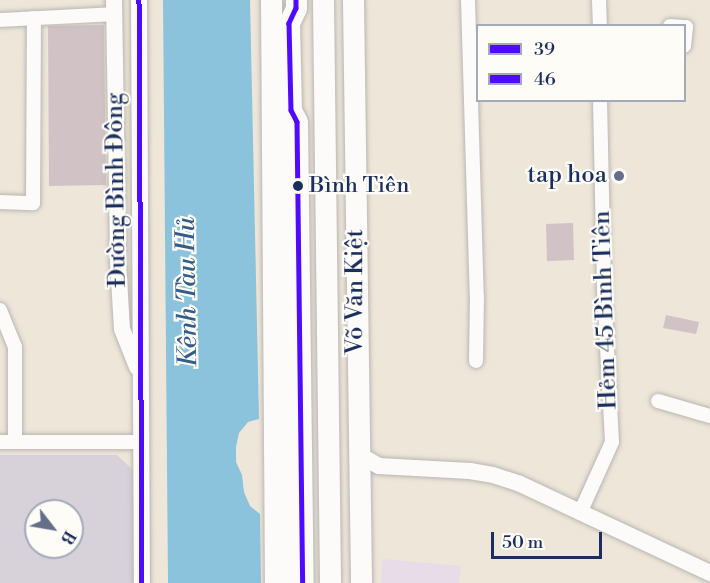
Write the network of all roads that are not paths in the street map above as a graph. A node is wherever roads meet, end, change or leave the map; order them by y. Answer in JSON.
{"nodes":[{"id":1,"x":139,"y":0,"type":"edge"},
{"id":2,"x":271,"y":0,"type":"edge"},
{"id":3,"x":283,"y":0,"type":"edge"},
{"id":4,"x":296,"y":0,"type":"edge"},
{"id":5,"x":323,"y":0,"type":"edge"},
{"id":6,"x":353,"y":0,"type":"edge"},
{"id":7,"x":468,"y":0,"type":"edge"},
{"id":8,"x":599,"y":0,"type":"edge"},
{"id":9,"x":114,"y":7,"type":"edge"},
{"id":10,"x":34,"y":18,"type":"junction"},
{"id":11,"x":0,"y":20,"type":"edge"},
{"id":12,"x":289,"y":23,"type":"junction"},
{"id":13,"x":600,"y":24,"type":"edge"},
{"id":14,"x":473,"y":40,"type":"edge"},
{"id":15,"x":475,"y":94,"type":"edge"},
{"id":16,"x":600,"y":102,"type":"edge"},
{"id":17,"x":291,"y":110,"type":"junction"},
{"id":18,"x":0,"y":202,"type":"edge"},
{"id":19,"x":0,"y":310,"type":"edge"},
{"id":20,"x":476,"y":361,"type":"dead end"},
{"id":21,"x":141,"y":376,"type":"junction"},
{"id":22,"x":658,"y":401,"type":"dead end"},
{"id":23,"x":710,"y":416,"type":"edge"},
{"id":24,"x":0,"y":442,"type":"edge"},
{"id":25,"x":15,"y":442,"type":"junction"},
{"id":26,"x":141,"y":442,"type":"junction"},
{"id":27,"x":358,"y":454,"type":"junction"},
{"id":28,"x":379,"y":466,"type":"junction"},
{"id":29,"x":359,"y":486,"type":"junction"},
{"id":30,"x":580,"y":513,"type":"junction"},
{"id":31,"x":710,"y":573,"type":"edge"},
{"id":32,"x":142,"y":583,"type":"edge"},
{"id":33,"x":275,"y":583,"type":"edge"},
{"id":34,"x":290,"y":583,"type":"edge"},
{"id":35,"x":303,"y":583,"type":"edge"},
{"id":36,"x":330,"y":583,"type":"edge"},
{"id":37,"x":360,"y":583,"type":"edge"}],
"edges":[{"from":1,"to":21,"type":"street","name":"Đường Bình Đông"},
{"from":2,"to":33,"type":"main road"},
{"from":3,"to":12,"type":"main road"},
{"from":4,"to":12,"type":"main road"},
{"from":5,"to":36,"type":"main road","name":"Võ Văn Kiệt"},
{"from":6,"to":27,"type":"main road","name":"Võ Văn Kiệt"},
{"from":7,"to":14,"type":"street"},
{"from":8,"to":13,"type":"street"},
{"from":9,"to":10,"type":"street"},
{"from":9,"to":21,"type":"street","name":"Đường Bình Đông"},
{"from":10,"to":11,"type":"street"},
{"from":10,"to":18,"type":"street"},
{"from":12,"to":17,"type":"main road"},
{"from":14,"to":15,"type":"street"},
{"from":15,"to":20,"type":"street"},
{"from":16,"to":30,"type":"street","name":"Hẻm 45 Bình Tiên"},
{"from":17,"to":34,"type":"main road"},
{"from":17,"to":35,"type":"main road"},
{"from":19,"to":25,"type":"street"},
{"from":21,"to":26,"type":"street","name":"Đường Bình Đông"},
{"from":22,"to":23,"type":"street"},
{"from":24,"to":25,"type":"street"},
{"from":25,"to":26,"type":"street"},
{"from":26,"to":32,"type":"street","name":"Đường Bình Đông"},
{"from":27,"to":28,"type":"street"},
{"from":27,"to":29,"type":"main road","name":"Võ Văn Kiệt"},
{"from":28,"to":29,"type":"street"},
{"from":28,"to":30,"type":"street"},
{"from":29,"to":37,"type":"main road","name":"Võ Văn Kiệt"},
{"from":30,"to":31,"type":"street"}]}
